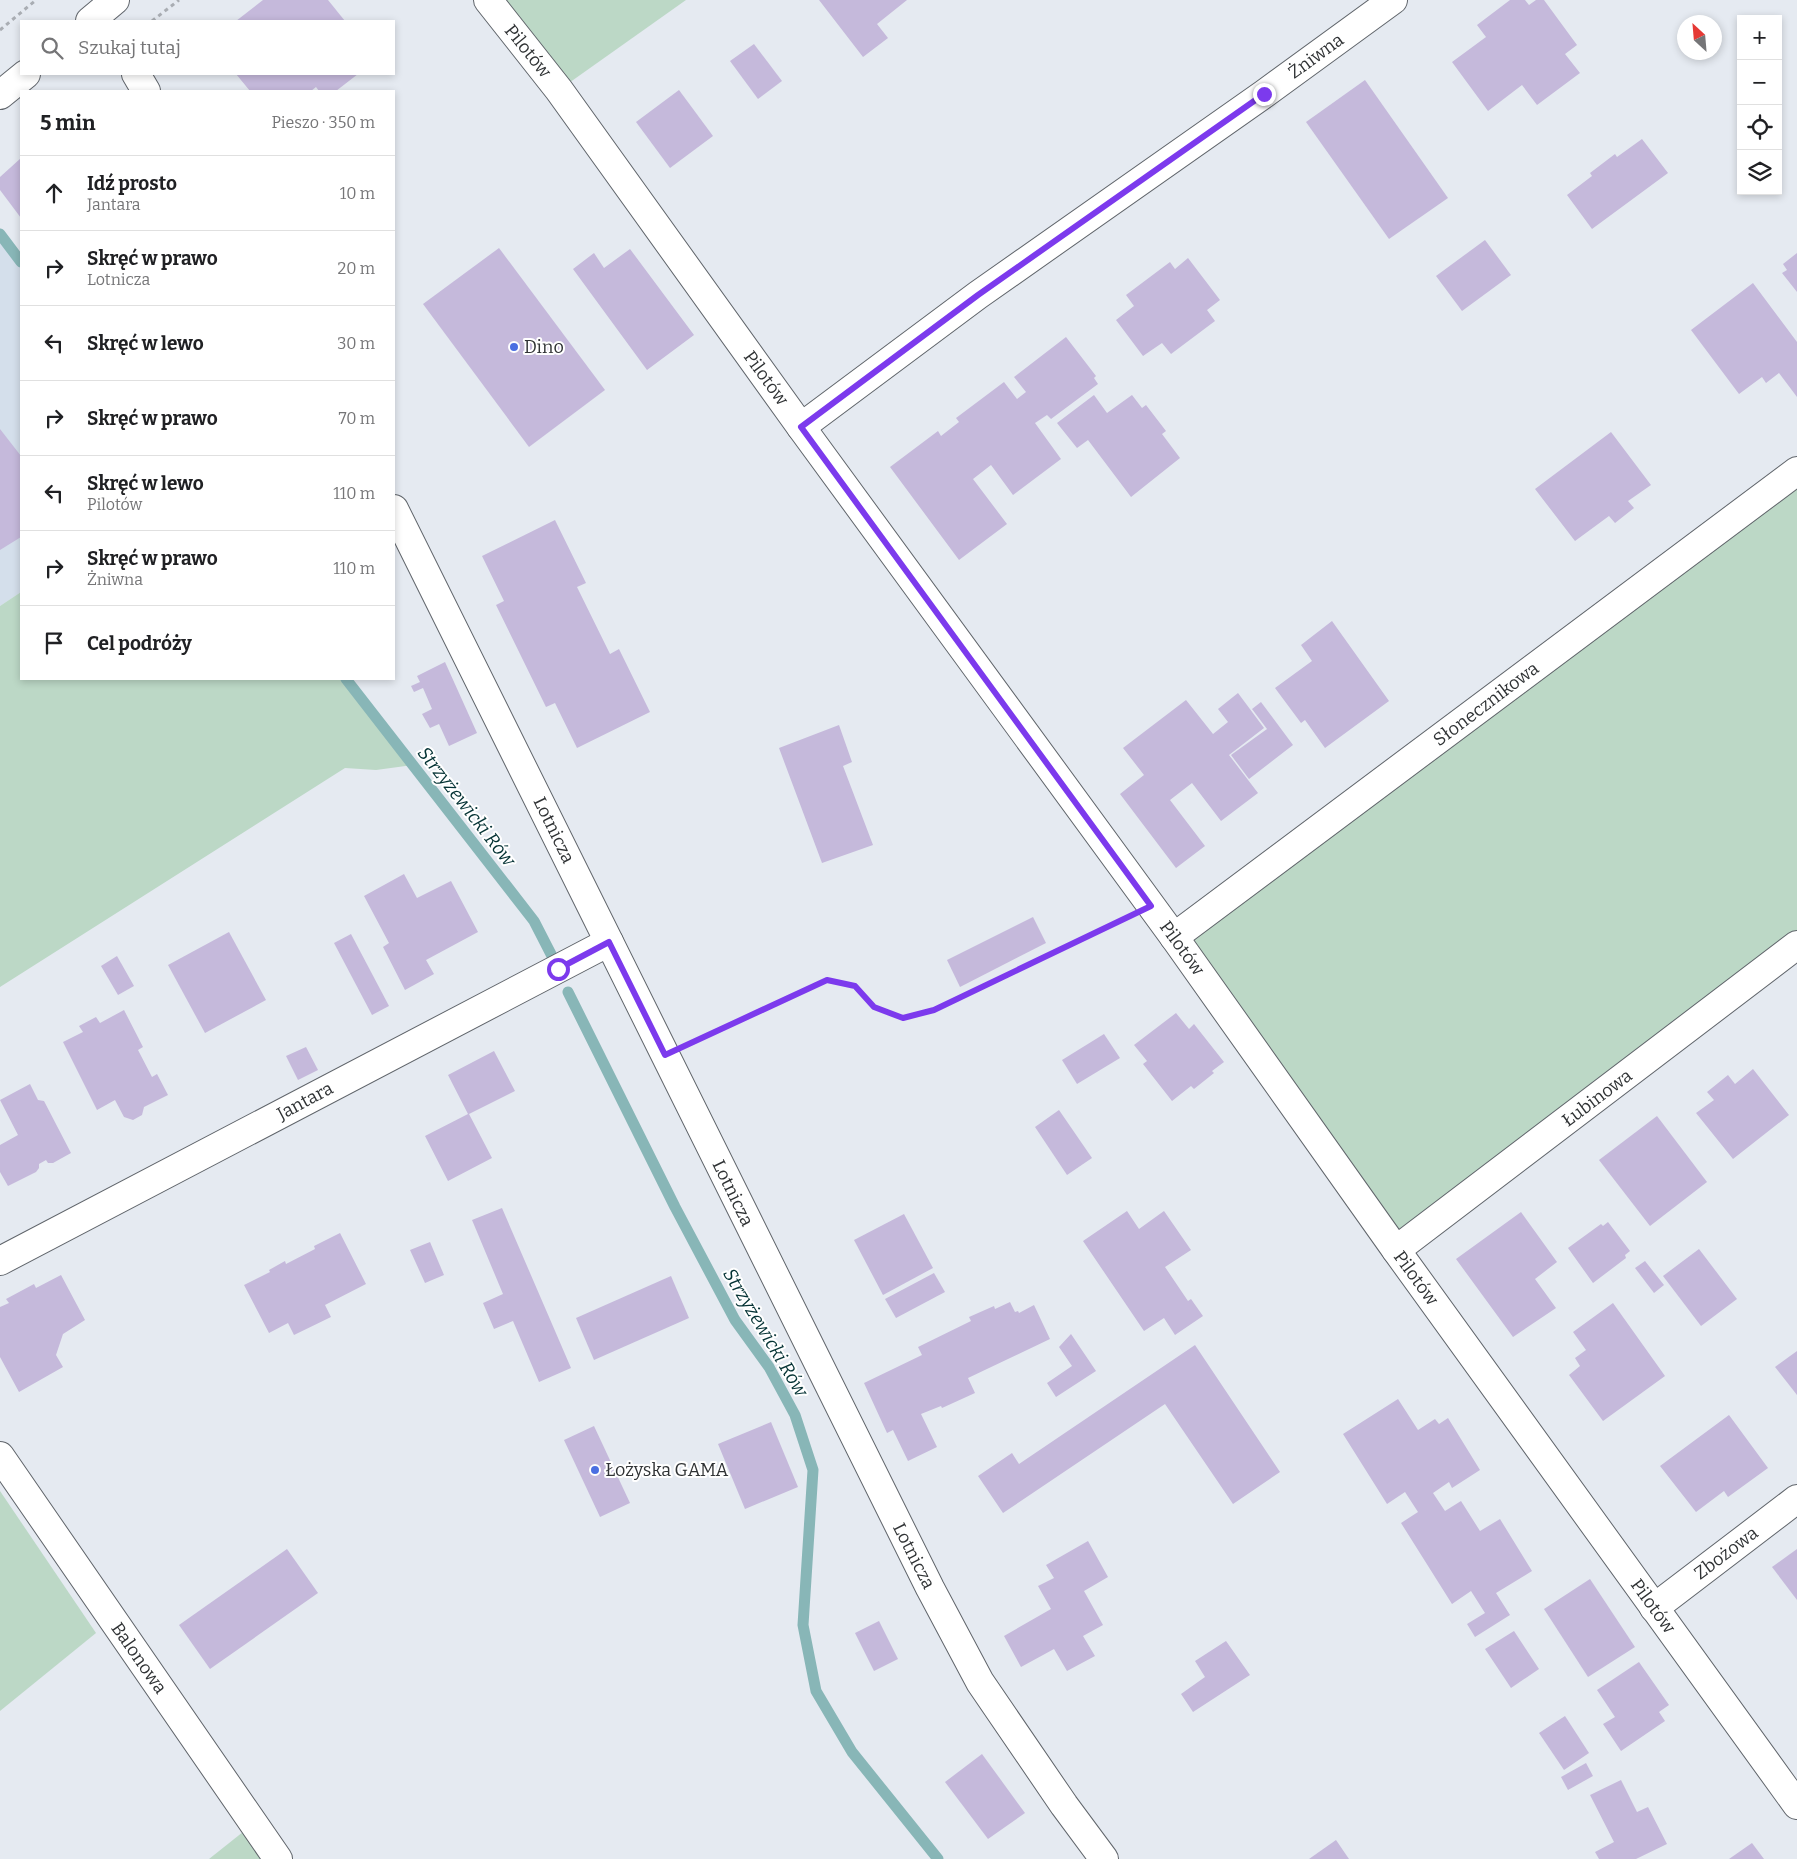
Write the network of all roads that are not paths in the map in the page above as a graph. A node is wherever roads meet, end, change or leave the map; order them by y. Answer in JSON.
{"nodes":[{"id":1,"x":488,"y":0,"type":"edge"},
{"id":2,"x":1393,"y":0,"type":"edge"},
{"id":3,"x":25,"y":75,"type":"edge"},
{"id":4,"x":137,"y":75,"type":"edge"},
{"id":5,"x":145,"y":90,"type":"edge"},
{"id":6,"x":0,"y":95,"type":"edge"},
{"id":7,"x":801,"y":427,"type":"junction"},
{"id":8,"x":1797,"y":471,"type":"edge"},
{"id":9,"x":395,"y":511,"type":"edge"},
{"id":10,"x":1174,"y":937,"type":"junction"},
{"id":11,"x":609,"y":942,"type":"junction"},
{"id":12,"x":1797,"y":945,"type":"edge"},
{"id":13,"x":1396,"y":1250,"type":"junction"},
{"id":14,"x":0,"y":1261,"type":"edge"},
{"id":15,"x":0,"y":1456,"type":"edge"},
{"id":16,"x":1797,"y":1499,"type":"edge"},
{"id":17,"x":1654,"y":1608,"type":"junction"},
{"id":18,"x":1797,"y":1805,"type":"edge"},
{"id":19,"x":278,"y":1859,"type":"edge"},
{"id":20,"x":1104,"y":1859,"type":"edge"}],
"edges":[{"from":1,"to":7,"type":"street","name":"Pilotów"},
{"from":2,"to":7,"type":"street","name":"Żniwna"},
{"from":3,"to":6,"type":"street"},
{"from":4,"to":5,"type":"street"},
{"from":7,"to":10,"type":"street","name":"Pilotów"},
{"from":8,"to":10,"type":"street","name":"Słonecznikowa"},
{"from":9,"to":11,"type":"street","name":"Lotnicza"},
{"from":10,"to":13,"type":"street","name":"Pilotów"},
{"from":11,"to":14,"type":"street","name":"Jantara"},
{"from":11,"to":20,"type":"street","name":"Lotnicza"},
{"from":12,"to":13,"type":"street","name":"Łubinowa"},
{"from":13,"to":17,"type":"street","name":"Pilotów"},
{"from":15,"to":19,"type":"street","name":"Balonowa"},
{"from":16,"to":17,"type":"street","name":"Zbożowa"},
{"from":17,"to":18,"type":"street","name":"Pilotów"}]}
